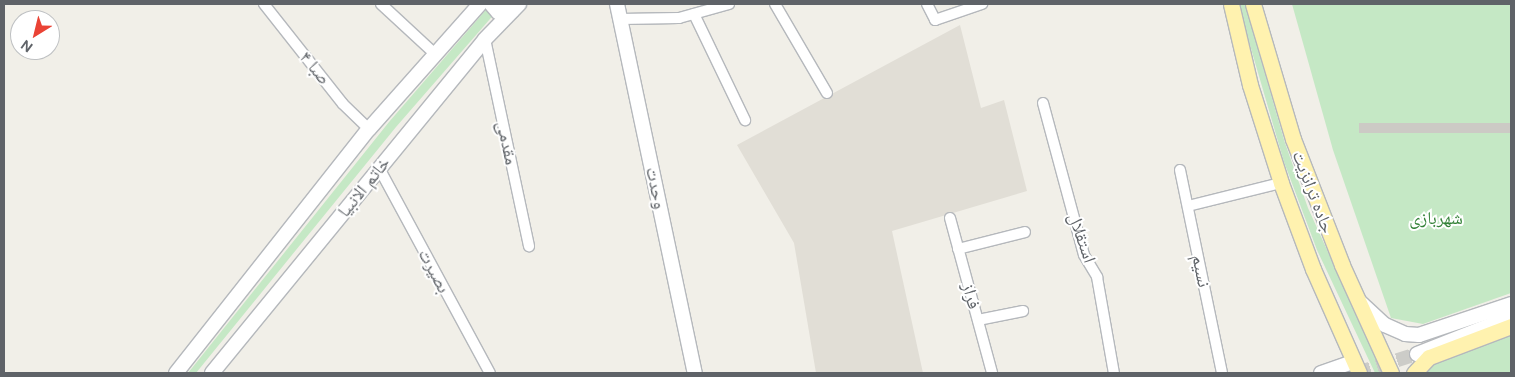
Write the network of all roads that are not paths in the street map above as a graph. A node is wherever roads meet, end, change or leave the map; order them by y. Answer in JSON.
{"nodes":[{"id":1,"x":264,"y":4,"type":"edge"},
{"id":2,"x":380,"y":4,"type":"edge"},
{"id":3,"x":480,"y":4,"type":"edge"},
{"id":4,"x":491,"y":4,"type":"edge"},
{"id":5,"x":617,"y":4,"type":"edge"},
{"id":6,"x":729,"y":4,"type":"edge"},
{"id":7,"x":775,"y":4,"type":"edge"},
{"id":8,"x":927,"y":4,"type":"edge"},
{"id":9,"x":982,"y":4,"type":"edge"},
{"id":10,"x":1231,"y":4,"type":"edge"},
{"id":11,"x":1254,"y":4,"type":"edge"},
{"id":12,"x":516,"y":7,"type":"edge"},
{"id":13,"x":694,"y":14,"type":"junction"},
{"id":14,"x":620,"y":19,"type":"junction"},
{"id":15,"x":485,"y":39,"type":"junction"},
{"id":16,"x":434,"y":53,"type":"junction"},
{"id":17,"x":827,"y":93,"type":"dead end"},
{"id":18,"x":1043,"y":103,"type":"dead end"},
{"id":19,"x":745,"y":120,"type":"dead end"},
{"id":20,"x":369,"y":129,"type":"junction"},
{"id":21,"x":379,"y":168,"type":"junction"},
{"id":22,"x":1180,"y":170,"type":"dead end"},
{"id":23,"x":1281,"y":183,"type":"junction"},
{"id":24,"x":1188,"y":206,"type":"junction"},
{"id":25,"x":950,"y":218,"type":"dead end"},
{"id":26,"x":1025,"y":232,"type":"dead end"},
{"id":27,"x":529,"y":246,"type":"dead end"},
{"id":28,"x":958,"y":248,"type":"junction"},
{"id":29,"x":1357,"y":299,"type":"junction"},
{"id":30,"x":1511,"y":304,"type":"edge"},
{"id":31,"x":1023,"y":311,"type":"dead end"},
{"id":32,"x":1511,"y":318,"type":"edge"},
{"id":33,"x":978,"y":320,"type":"junction"},
{"id":34,"x":1511,"y":326,"type":"edge"},
{"id":35,"x":1416,"y":354,"type":"tunnel mouth"},
{"id":36,"x":1356,"y":367,"type":"edge"},
{"id":37,"x":176,"y":373,"type":"edge"},
{"id":38,"x":212,"y":373,"type":"edge"},
{"id":39,"x":490,"y":373,"type":"edge"},
{"id":40,"x":695,"y":373,"type":"edge"},
{"id":41,"x":992,"y":373,"type":"edge"},
{"id":42,"x":1114,"y":373,"type":"edge"},
{"id":43,"x":1222,"y":373,"type":"edge"},
{"id":44,"x":1321,"y":373,"type":"edge"},
{"id":45,"x":1392,"y":373,"type":"edge"},
{"id":46,"x":1414,"y":373,"type":"edge"}],
"edges":[{"from":1,"to":20,"type":"street","name":"صبا ۴"},
{"from":2,"to":16,"type":"street"},
{"from":3,"to":16,"type":"main road","name":"خاتم الانبیا"},
{"from":4,"to":12,"type":"main road"},
{"from":5,"to":14,"type":"main road","name":"وحدت"},
{"from":6,"to":13,"type":"street"},
{"from":7,"to":17,"type":"street"},
{"from":8,"to":9,"type":"street"},
{"from":10,"to":23,"type":"main road","name":"جاده ترانزیت"},
{"from":11,"to":29,"type":"main road","name":"جاده ترانزیت"},
{"from":12,"to":15,"type":"main road","name":"خاتم الانبیا"},
{"from":13,"to":14,"type":"street"},
{"from":13,"to":19,"type":"street"},
{"from":14,"to":40,"type":"main road","name":"وحدت"},
{"from":15,"to":21,"type":"main road","name":"خاتم الانبیا"},
{"from":15,"to":27,"type":"street","name":"مقدمی"},
{"from":16,"to":20,"type":"main road","name":"خاتم الانبیا"},
{"from":18,"to":42,"type":"street","name":"استقلال"},
{"from":20,"to":37,"type":"main road","name":"خاتم الانبیا"},
{"from":21,"to":38,"type":"main road","name":"خاتم الانبیا"},
{"from":21,"to":39,"type":"street","name":"بصيرت"},
{"from":22,"to":24,"type":"street","name":"نسيم"},
{"from":23,"to":24,"type":"street"},
{"from":23,"to":36,"type":"main road","name":"جاده ترانزیت"},
{"from":24,"to":43,"type":"street","name":"نسيم"},
{"from":25,"to":28,"type":"street","name":"فراز"},
{"from":26,"to":28,"type":"street"},
{"from":28,"to":33,"type":"street","name":"فراز"},
{"from":29,"to":30,"type":"main road"},
{"from":29,"to":45,"type":"main road","name":"جاده ترانزیت"},
{"from":31,"to":33,"type":"street"},
{"from":32,"to":35,"type":"main road"},
{"from":33,"to":41,"type":"street","name":"فراز"},
{"from":34,"to":46,"type":"main road"},
{"from":36,"to":44,"type":"main road"}]}
